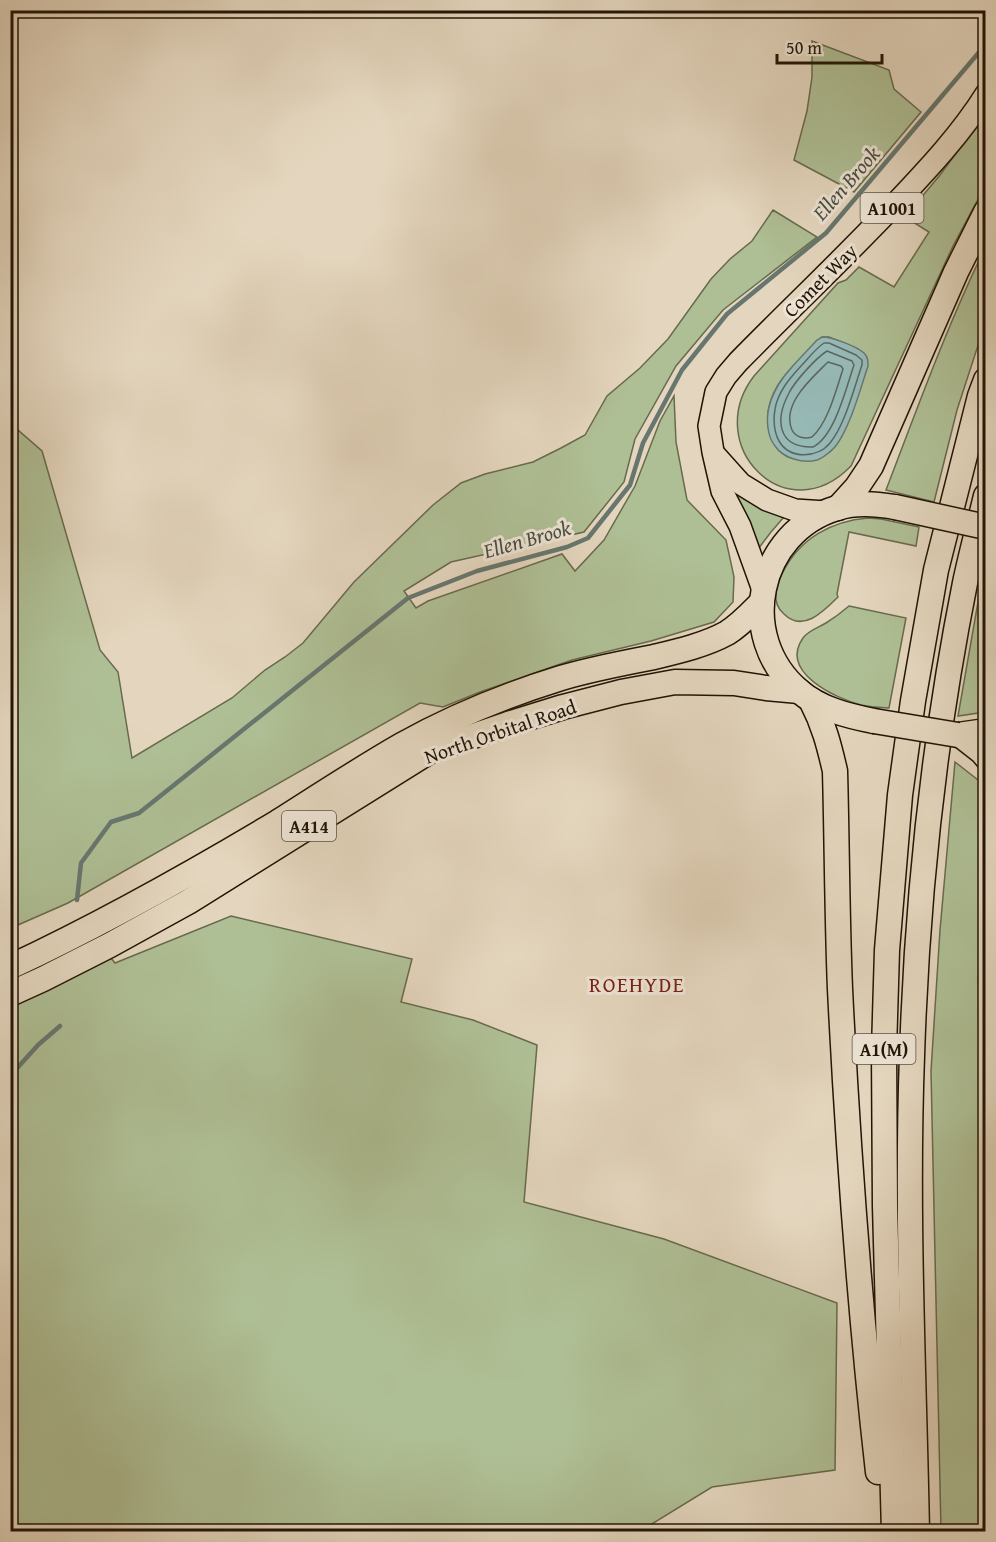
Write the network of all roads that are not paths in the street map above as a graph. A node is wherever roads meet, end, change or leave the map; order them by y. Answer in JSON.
{"nodes":[{"id":1,"x":986,"y":94,"type":"edge"},
{"id":2,"x":986,"y":212,"type":"edge"},
{"id":3,"x":986,"y":380,"type":"edge"},
{"id":4,"x":713,"y":452,"type":"junction"},
{"id":5,"x":986,"y":496,"type":"edge"},
{"id":6,"x":832,"y":510,"type":"junction"},
{"id":7,"x":986,"y":527,"type":"edge"},
{"id":8,"x":762,"y":596,"type":"junction"},
{"id":9,"x":805,"y":696,"type":"junction"},
{"id":10,"x":986,"y":731,"type":"edge"},
{"id":11,"x":958,"y":735,"type":"junction"},
{"id":12,"x":986,"y":759,"type":"edge"},
{"id":13,"x":10,"y":967,"type":"edge"},
{"id":14,"x":10,"y":994,"type":"edge"},
{"id":15,"x":887,"y":1532,"type":"edge"},
{"id":16,"x":894,"y":1532,"type":"edge"},
{"id":17,"x":917,"y":1532,"type":"edge"}],
"edges":[{"from":1,"to":4,"type":"main road","name":"Comet Way","number":"A1001"},
{"from":2,"to":6,"type":"highway"},
{"from":3,"to":16,"type":"highway","number":"A1(M)"},
{"from":4,"to":6,"type":"main road"},
{"from":4,"to":8,"type":"main road","name":"Comet Way","number":"A1001"},
{"from":5,"to":17,"type":"highway","number":"A1(M)"},
{"from":6,"to":7,"type":"highway","bridge":true},
{"from":6,"to":8,"type":"highway"},
{"from":8,"to":9,"type":"highway"},
{"from":8,"to":13,"type":"highway","name":"North Orbital Road","number":"A414"},
{"from":9,"to":11,"type":"highway","bridge":true},
{"from":9,"to":14,"type":"highway","name":"North Orbital Road","number":"A414"},
{"from":9,"to":15,"type":"highway"},
{"from":10,"to":11,"type":"highway"},
{"from":11,"to":12,"type":"main road"}]}
